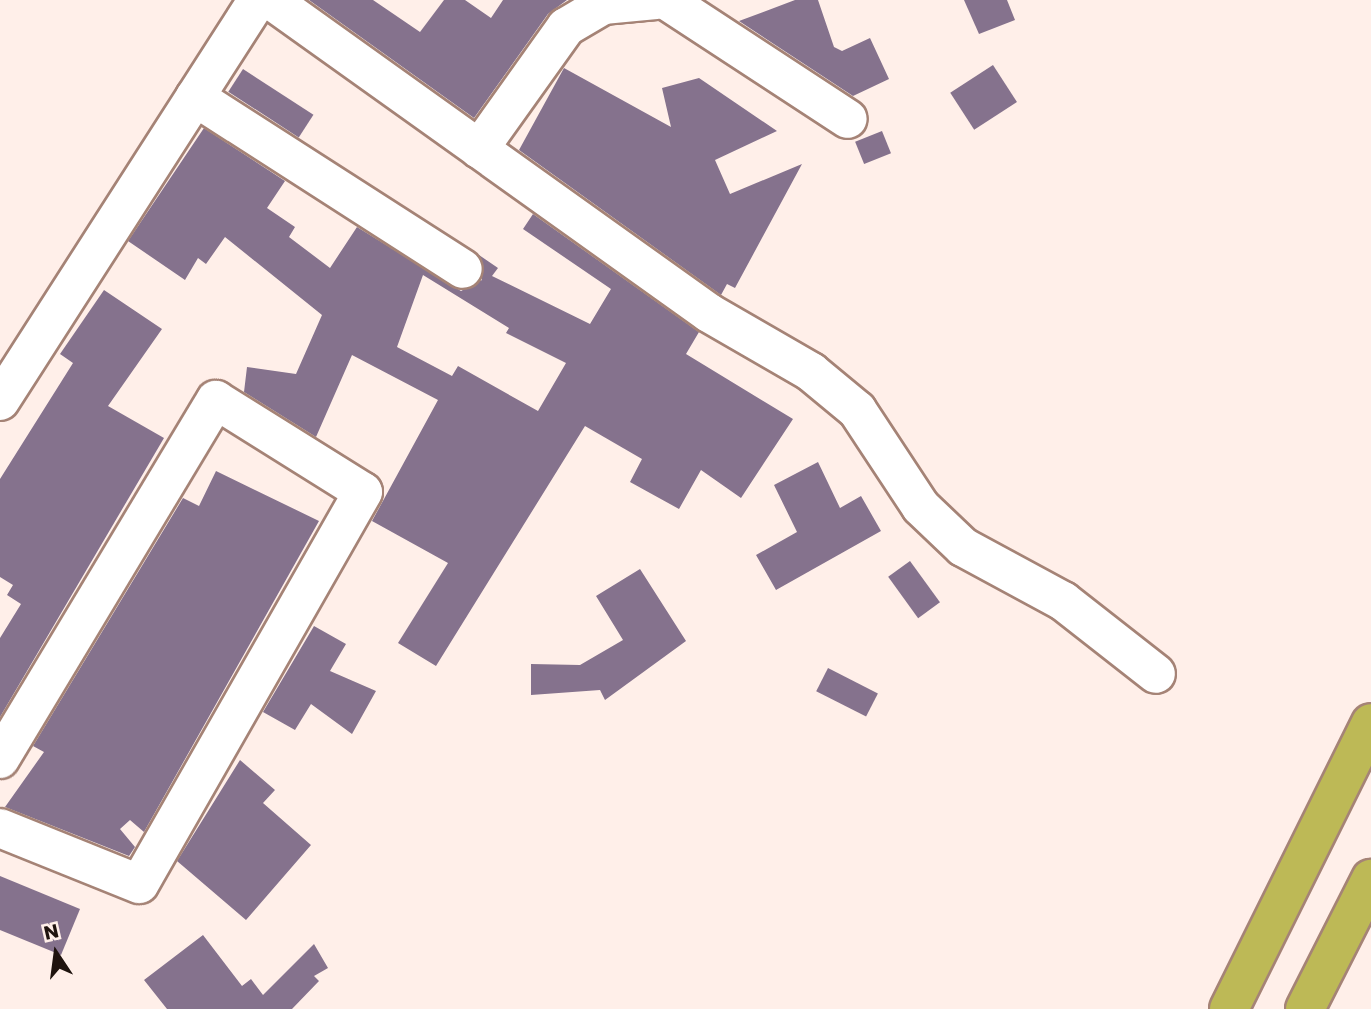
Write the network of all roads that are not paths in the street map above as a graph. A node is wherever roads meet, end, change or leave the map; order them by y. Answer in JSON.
{"nodes":[{"id":1,"x":257,"y":0,"type":"edge"},
{"id":2,"x":271,"y":0,"type":"edge"},
{"id":3,"x":656,"y":0,"type":"edge"},
{"id":4,"x":666,"y":0,"type":"edge"},
{"id":5,"x":195,"y":97,"type":"junction"},
{"id":6,"x":848,"y":119,"type":"dead end"},
{"id":7,"x":479,"y":149,"type":"junction"},
{"id":8,"x":463,"y":269,"type":"dead end"},
{"id":9,"x":0,"y":401,"type":"edge"},
{"id":10,"x":1156,"y":674,"type":"dead end"},
{"id":11,"x":1371,"y":723,"type":"edge"},
{"id":12,"x":0,"y":759,"type":"edge"},
{"id":13,"x":0,"y":828,"type":"edge"},
{"id":14,"x":1371,"y":879,"type":"edge"},
{"id":15,"x":1229,"y":1009,"type":"edge"},
{"id":16,"x":1305,"y":1009,"type":"edge"}],
"edges":[{"from":1,"to":5,"type":"street"},
{"from":2,"to":7,"type":"street"},
{"from":3,"to":7,"type":"street"},
{"from":4,"to":6,"type":"street"},
{"from":5,"to":8,"type":"street"},
{"from":5,"to":9,"type":"street"},
{"from":7,"to":10,"type":"street"},
{"from":11,"to":15,"type":"highway"},
{"from":12,"to":13,"type":"street"},
{"from":14,"to":16,"type":"highway"}]}
